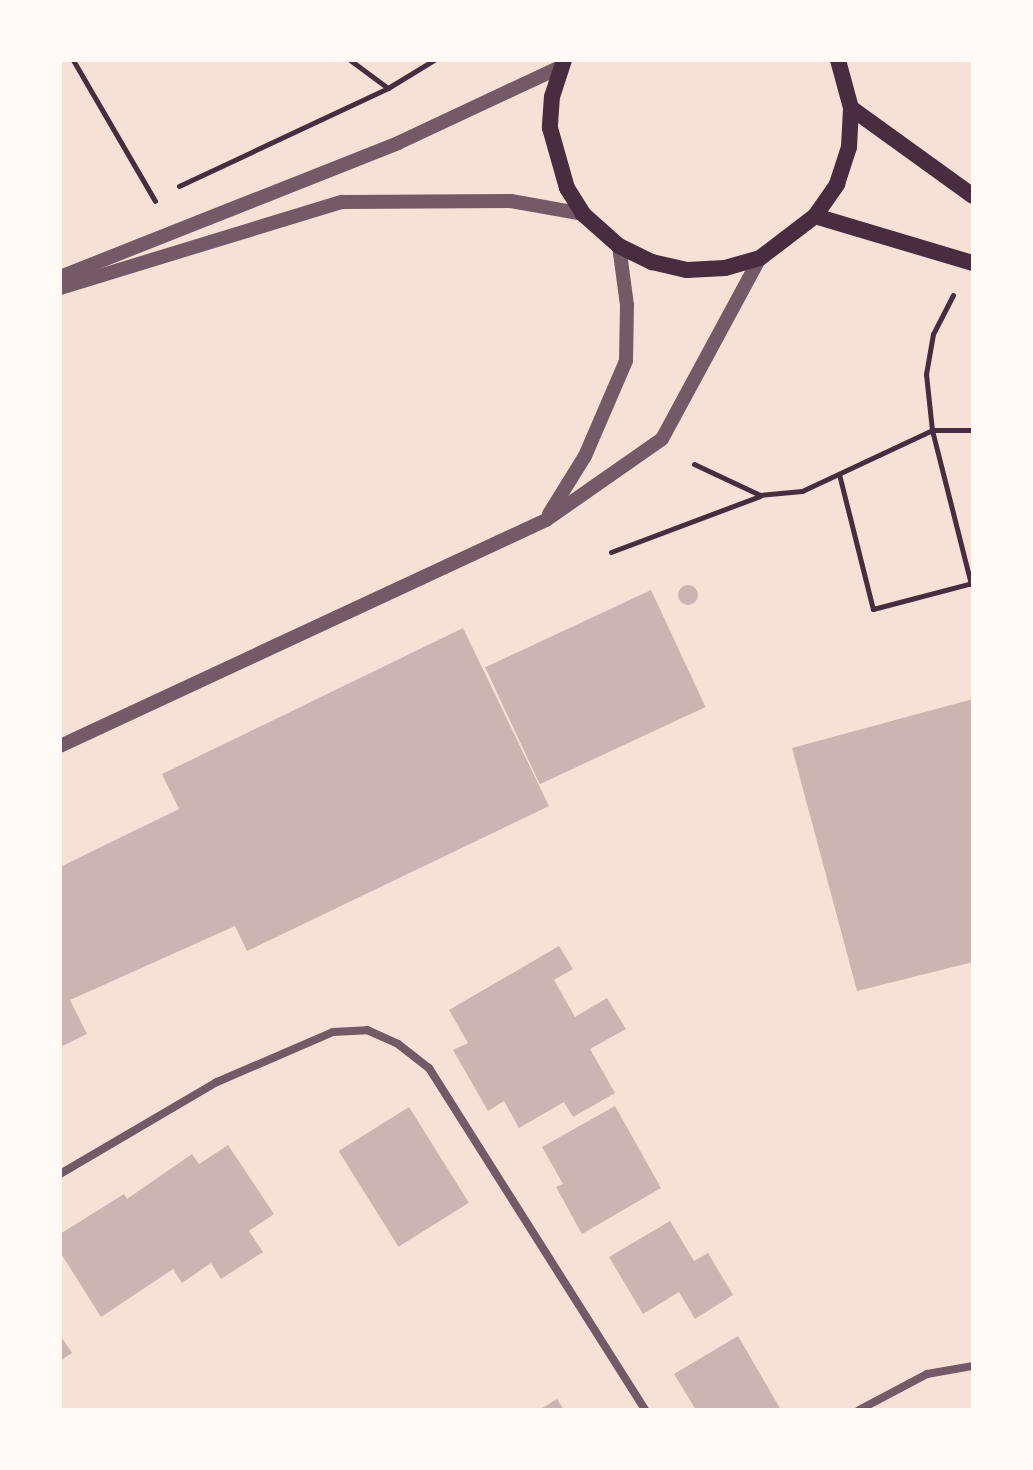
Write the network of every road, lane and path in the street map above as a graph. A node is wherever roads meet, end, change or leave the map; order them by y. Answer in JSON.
{"nodes":[{"id":1,"x":73,"y":60,"type":"edge"},
{"id":2,"x":350,"y":60,"type":"edge"},
{"id":3,"x":434,"y":60,"type":"edge"},
{"id":4,"x":838,"y":60,"type":"edge"},
{"id":5,"x":562,"y":63,"type":"edge"},
{"id":6,"x":388,"y":88,"type":"junction"},
{"id":7,"x":851,"y":108,"type":"junction"},
{"id":8,"x":973,"y":196,"type":"edge"},
{"id":9,"x":583,"y":214,"type":"junction"},
{"id":10,"x":815,"y":216,"type":"junction"},
{"id":11,"x":619,"y":246,"type":"junction"},
{"id":12,"x":760,"y":258,"type":"junction"},
{"id":13,"x":973,"y":263,"type":"edge"},
{"id":14,"x":60,"y":277,"type":"edge"},
{"id":15,"x":60,"y":288,"type":"edge"},
{"id":16,"x":955,"y":290,"type":"dead end"},
{"id":17,"x":932,"y":430,"type":"junction"},
{"id":18,"x":973,"y":430,"type":"edge"},
{"id":19,"x":694,"y":464,"type":"dead end"},
{"id":20,"x":839,"y":474,"type":"junction"},
{"id":21,"x":760,"y":495,"type":"junction"},
{"id":22,"x":546,"y":520,"type":"junction"},
{"id":23,"x":611,"y":552,"type":"dead end"},
{"id":24,"x":972,"y":583,"type":"edge"},
{"id":25,"x":60,"y":746,"type":"edge"},
{"id":26,"x":60,"y":1174,"type":"edge"},
{"id":27,"x":973,"y":1366,"type":"edge"},
{"id":28,"x":645,"y":1410,"type":"edge"},
{"id":29,"x":859,"y":1410,"type":"edge"}],
"edges":[{"from":1,"to":6,"type":"path"},
{"from":2,"to":6,"type":"path"},
{"from":3,"to":6,"type":"path"},
{"from":4,"to":7,"type":"main road"},
{"from":5,"to":9,"type":"main road"},
{"from":5,"to":14,"type":"street"},
{"from":7,"to":8,"type":"main road"},
{"from":7,"to":10,"type":"main road"},
{"from":9,"to":11,"type":"main road"},
{"from":9,"to":15,"type":"street"},
{"from":10,"to":12,"type":"main road"},
{"from":10,"to":13,"type":"main road"},
{"from":11,"to":12,"type":"main road"},
{"from":11,"to":22,"type":"street"},
{"from":12,"to":22,"type":"street"},
{"from":16,"to":17,"type":"path"},
{"from":17,"to":18,"type":"path"},
{"from":17,"to":20,"type":"path"},
{"from":17,"to":24,"type":"path"},
{"from":19,"to":21,"type":"path"},
{"from":20,"to":21,"type":"path"},
{"from":20,"to":24,"type":"path"},
{"from":21,"to":23,"type":"path"},
{"from":22,"to":25,"type":"street"},
{"from":26,"to":28,"type":"street"},
{"from":27,"to":29,"type":"street"}]}
